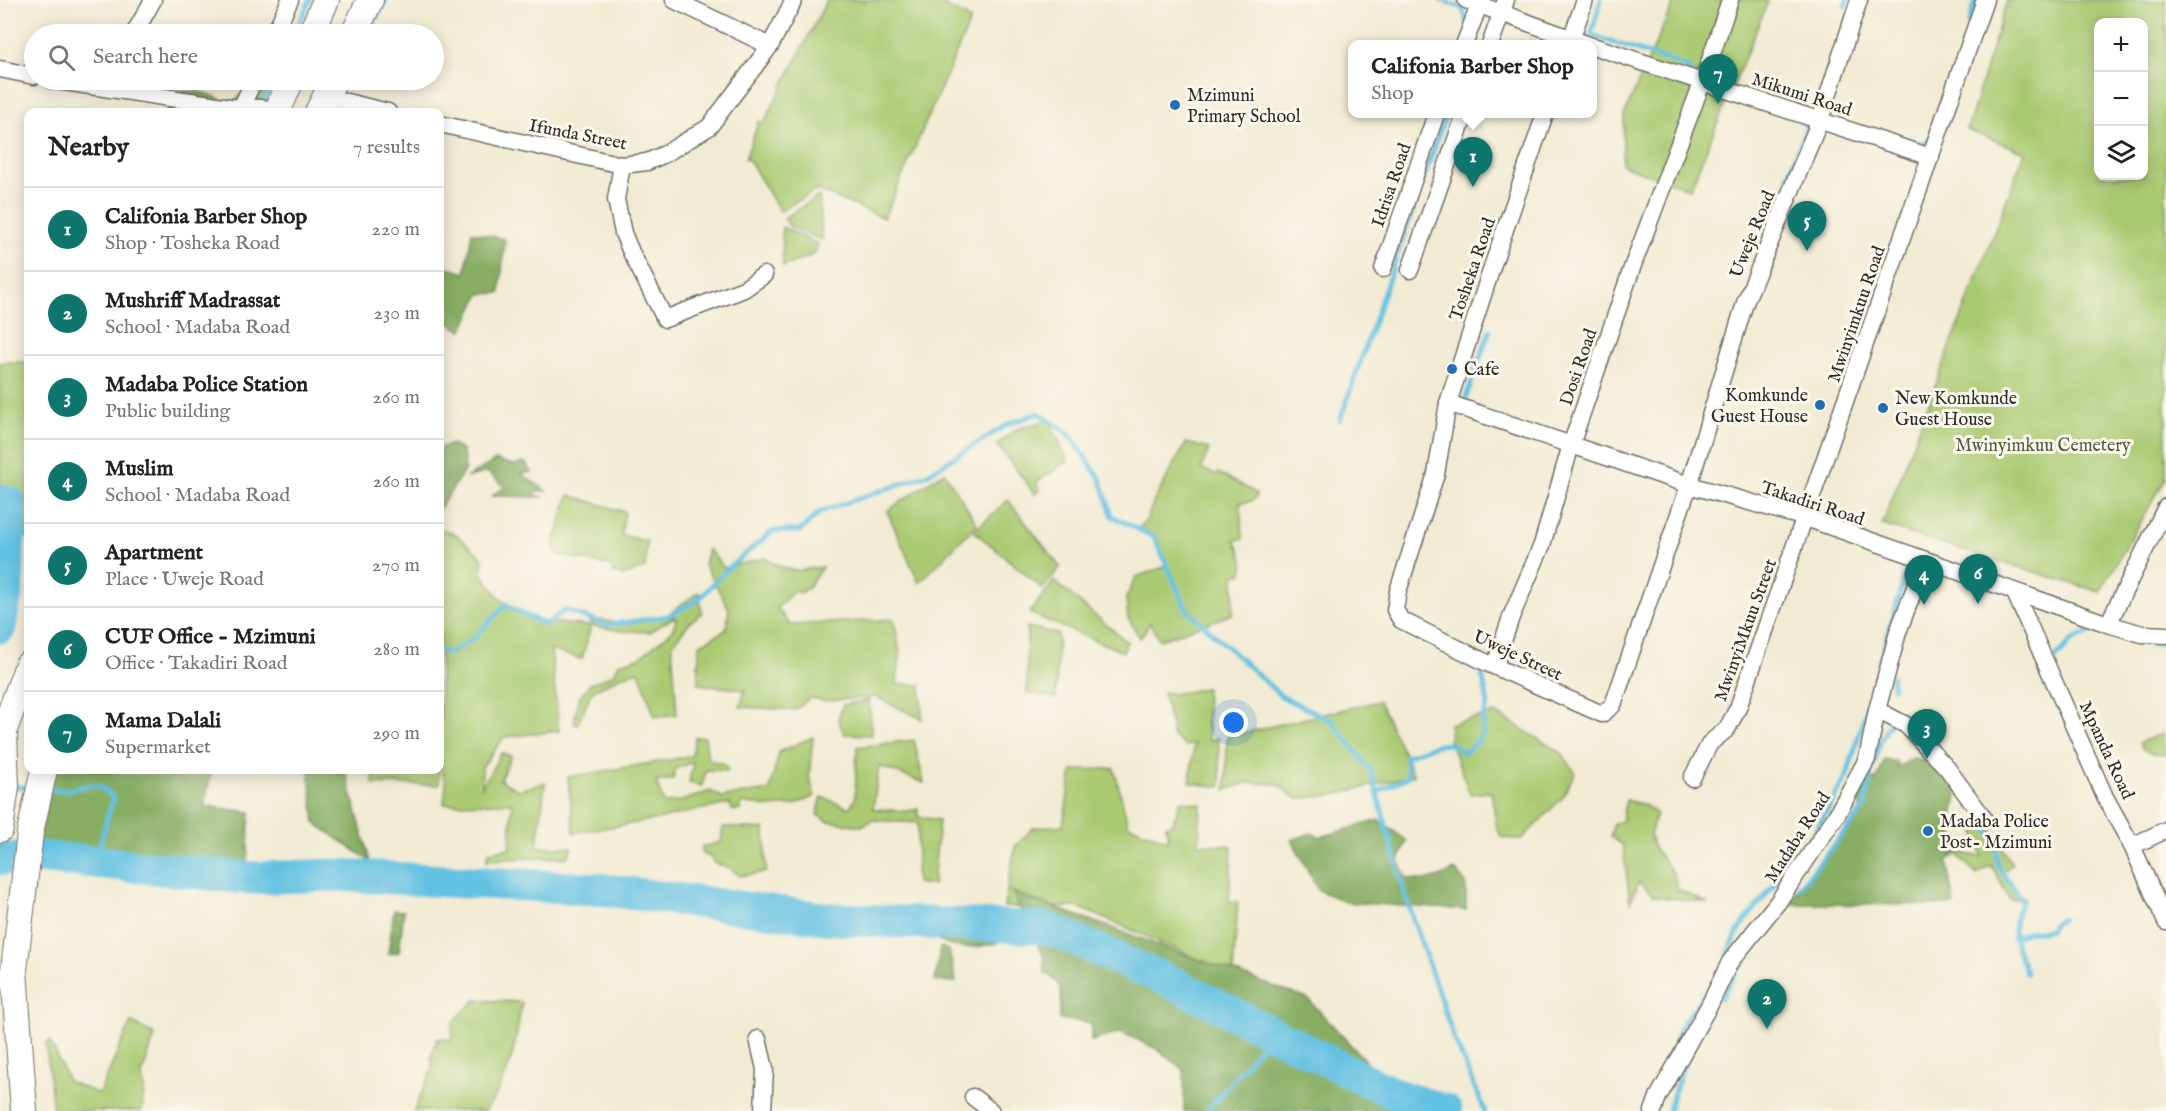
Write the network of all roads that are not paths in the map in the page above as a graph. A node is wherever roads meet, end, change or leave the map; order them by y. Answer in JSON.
{"nodes":[{"id":1,"x":153,"y":0,"type":"edge"},
{"id":2,"x":290,"y":0,"type":"edge"},
{"id":3,"x":326,"y":0,"type":"edge"},
{"id":4,"x":370,"y":0,"type":"edge"},
{"id":5,"x":674,"y":0,"type":"edge"},
{"id":6,"x":794,"y":0,"type":"edge"},
{"id":7,"x":1585,"y":0,"type":"edge"},
{"id":8,"x":1730,"y":0,"type":"edge"},
{"id":9,"x":1859,"y":0,"type":"edge"},
{"id":10,"x":1986,"y":0,"type":"edge"},
{"id":11,"x":1476,"y":2,"type":"edge"},
{"id":12,"x":1503,"y":7,"type":"edge"},
{"id":13,"x":140,"y":24,"type":"edge"},
{"id":14,"x":279,"y":24,"type":"edge"},
{"id":15,"x":315,"y":24,"type":"edge"},
{"id":16,"x":359,"y":24,"type":"edge"},
{"id":17,"x":1465,"y":40,"type":"edge"},
{"id":18,"x":1492,"y":40,"type":"edge"},
{"id":19,"x":1566,"y":40,"type":"edge"},
{"id":20,"x":1571,"y":40,"type":"edge"},
{"id":21,"x":770,"y":46,"type":"junction"},
{"id":22,"x":1597,"y":47,"type":"edge"},
{"id":23,"x":0,"y":69,"type":"edge"},
{"id":24,"x":24,"y":74,"type":"edge"},
{"id":25,"x":1702,"y":81,"type":"junction"},
{"id":26,"x":140,"y":90,"type":"edge"},
{"id":27,"x":249,"y":90,"type":"edge"},
{"id":28,"x":287,"y":90,"type":"edge"},
{"id":29,"x":326,"y":96,"type":"edge"},
{"id":30,"x":241,"y":108,"type":"junction"},
{"id":31,"x":261,"y":108,"type":"edge"},
{"id":32,"x":280,"y":108,"type":"edge"},
{"id":33,"x":372,"y":108,"type":"edge"},
{"id":34,"x":1435,"y":118,"type":"edge"},
{"id":35,"x":1464,"y":118,"type":"edge"},
{"id":36,"x":1544,"y":118,"type":"edge"},
{"id":37,"x":1820,"y":120,"type":"junction"},
{"id":38,"x":444,"y":125,"type":"edge"},
{"id":39,"x":1931,"y":157,"type":"junction"},
{"id":40,"x":622,"y":165,"type":"junction"},
{"id":41,"x":1411,"y":187,"type":"junction"},
{"id":42,"x":1435,"y":196,"type":"junction"},
{"id":43,"x":1383,"y":269,"type":"dead end"},
{"id":44,"x":1410,"y":270,"type":"dead end"},
{"id":45,"x":764,"y":275,"type":"dead end"},
{"id":46,"x":1448,"y":403,"type":"junction"},
{"id":47,"x":1571,"y":445,"type":"junction"},
{"id":48,"x":1689,"y":485,"type":"junction"},
{"id":49,"x":2166,"y":507,"type":"edge"},
{"id":50,"x":1806,"y":519,"type":"junction"},
{"id":51,"x":1925,"y":561,"type":"junction"},
{"id":52,"x":2015,"y":593,"type":"junction"},
{"id":53,"x":2108,"y":624,"type":"junction"},
{"id":54,"x":2166,"y":635,"type":"edge"},
{"id":55,"x":1495,"y":666,"type":"junction"},
{"id":56,"x":24,"y":675,"type":"edge"},
{"id":57,"x":1876,"y":710,"type":"junction"},
{"id":58,"x":2,"y":730,"type":"edge"},
{"id":59,"x":43,"y":774,"type":"edge"},
{"id":60,"x":1692,"y":778,"type":"dead end"},
{"id":61,"x":1983,"y":817,"type":"dead end"},
{"id":62,"x":1,"y":824,"type":"edge"},
{"id":63,"x":2166,"y":830,"type":"edge"},
{"id":64,"x":2132,"y":846,"type":"junction"},
{"id":65,"x":2166,"y":922,"type":"edge"},
{"id":66,"x":758,"y":1039,"type":"dead end"},
{"id":67,"x":973,"y":1097,"type":"dead end"},
{"id":68,"x":24,"y":1111,"type":"edge"},
{"id":69,"x":763,"y":1111,"type":"edge"},
{"id":70,"x":991,"y":1111,"type":"edge"},
{"id":71,"x":1653,"y":1111,"type":"edge"}],
"edges":[{"from":1,"to":13,"type":"street"},
{"from":2,"to":14,"type":"street"},
{"from":3,"to":15,"type":"main road"},
{"from":4,"to":16,"type":"main road"},
{"from":5,"to":21,"type":"street"},
{"from":6,"to":21,"type":"street","name":"Ifunda Street"},
{"from":7,"to":20,"type":"street"},
{"from":8,"to":25,"type":"street","name":"Dosi Road"},
{"from":9,"to":37,"type":"street","name":"Uweje Road"},
{"from":10,"to":39,"type":"street","name":"Mwinyimkuu Road"},
{"from":11,"to":12,"type":"street","name":"Mikumi Road"},
{"from":11,"to":17,"type":"street"},
{"from":12,"to":18,"type":"street"},
{"from":12,"to":19,"type":"street","name":"Mikumi Road"},
{"from":21,"to":40,"type":"street","name":"Ifunda Street"},
{"from":22,"to":25,"type":"street","name":"Mikumi Road"},
{"from":23,"to":24,"type":"street"},
{"from":25,"to":37,"type":"street","name":"Mikumi Road"},
{"from":25,"to":47,"type":"street","name":"Dosi Road"},
{"from":26,"to":30,"type":"street"},
{"from":27,"to":30,"type":"street"},
{"from":28,"to":32,"type":"main road"},
{"from":29,"to":33,"type":"street"},
{"from":30,"to":31,"type":"street"},
{"from":34,"to":41,"type":"street","name":"Idrisa Road"},
{"from":35,"to":42,"type":"street"},
{"from":36,"to":46,"type":"street","name":"Tosheka Road"},
{"from":37,"to":39,"type":"street","name":"Mikumi Road"},
{"from":37,"to":48,"type":"street","name":"Uweje Road"},
{"from":38,"to":40,"type":"street","name":"Ifunda Street"},
{"from":39,"to":50,"type":"street","name":"Mwinyimkuu Road"},
{"from":40,"to":45,"type":"street"},
{"from":41,"to":42,"type":"street"},
{"from":41,"to":43,"type":"street","name":"Idrisa Road"},
{"from":42,"to":44,"type":"street"},
{"from":46,"to":47,"type":"street","name":"Takadiri Road"},
{"from":46,"to":55,"type":"street","name":"Uweje Street"},
{"from":47,"to":48,"type":"street","name":"Takadiri Road"},
{"from":47,"to":55,"type":"street","name":"Dosi Road"},
{"from":48,"to":50,"type":"street","name":"Takadiri Road"},
{"from":48,"to":55,"type":"street","name":"Uweje Street"},
{"from":49,"to":53,"type":"street"},
{"from":50,"to":51,"type":"street","name":"Takadiri Road"},
{"from":50,"to":60,"type":"street","name":"MwinyiMkuu Street"},
{"from":51,"to":52,"type":"street","name":"Takadiri Road"},
{"from":51,"to":57,"type":"street","name":"Madaba Road"},
{"from":52,"to":53,"type":"street","name":"Takadiri Road"},
{"from":52,"to":64,"type":"street","name":"Mpanda Road"},
{"from":53,"to":54,"type":"street","name":"Takadiri Road"},
{"from":56,"to":58,"type":"main road"},
{"from":57,"to":61,"type":"street"},
{"from":57,"to":71,"type":"street","name":"Madaba Road"},
{"from":58,"to":62,"type":"main road"},
{"from":59,"to":68,"type":"main road"},
{"from":63,"to":64,"type":"street"},
{"from":64,"to":65,"type":"street","name":"Mpanda Road"},
{"from":66,"to":69,"type":"street"},
{"from":67,"to":70,"type":"street"}]}
